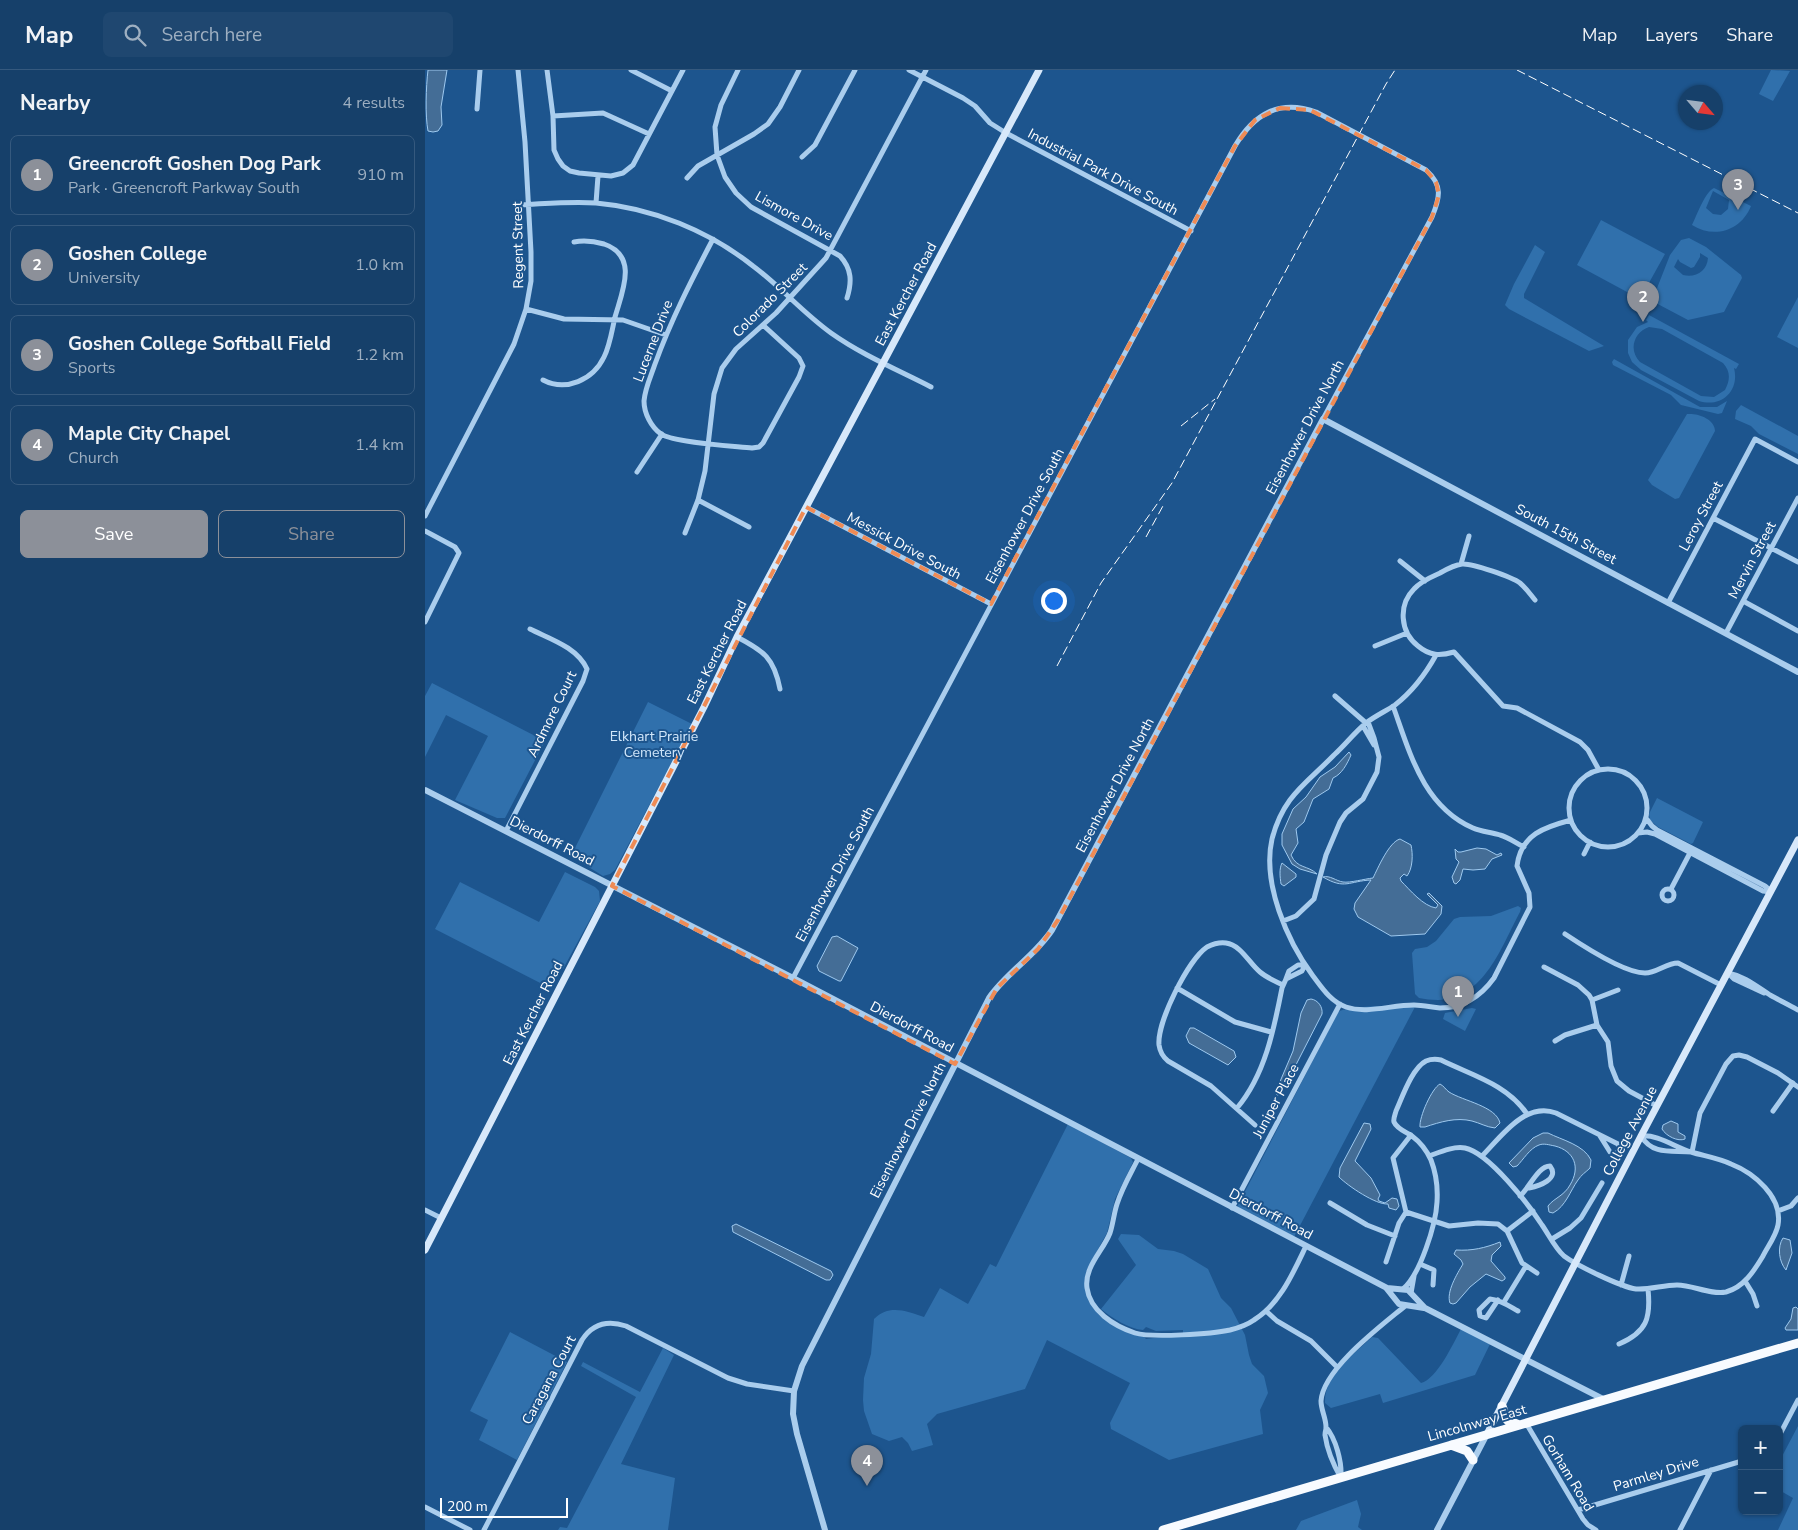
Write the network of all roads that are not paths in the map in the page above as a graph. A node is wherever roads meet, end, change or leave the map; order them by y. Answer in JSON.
{"nodes":[{"id":1,"x":480,"y":70,"type":"edge"},
{"id":2,"x":518,"y":70,"type":"edge"},
{"id":3,"x":547,"y":70,"type":"edge"},
{"id":4,"x":631,"y":70,"type":"edge"},
{"id":5,"x":683,"y":70,"type":"edge"},
{"id":6,"x":739,"y":70,"type":"edge"},
{"id":7,"x":799,"y":70,"type":"edge"},
{"id":8,"x":855,"y":70,"type":"edge"},
{"id":9,"x":909,"y":70,"type":"edge"},
{"id":10,"x":926,"y":70,"type":"edge"},
{"id":11,"x":1039,"y":70,"type":"edge"},
{"id":12,"x":922,"y":77,"type":"junction"},
{"id":13,"x":672,"y":91,"type":"junction"},
{"id":14,"x":477,"y":109,"type":"dead end"},
{"id":15,"x":1310,"y":110,"type":"joint"},
{"id":16,"x":553,"y":116,"type":"junction"},
{"id":17,"x":1006,"y":133,"type":"junction"},
{"id":18,"x":649,"y":134,"type":"junction"},
{"id":19,"x":717,"y":155,"type":"junction"},
{"id":20,"x":802,"y":156,"type":"dead end"},
{"id":21,"x":598,"y":176,"type":"junction"},
{"id":22,"x":687,"y":178,"type":"dead end"},
{"id":23,"x":596,"y":203,"type":"junction"},
{"id":24,"x":529,"y":204,"type":"junction"},
{"id":25,"x":517,"y":205,"type":"dead end"},
{"id":26,"x":1191,"y":231,"type":"junction"},
{"id":27,"x":713,"y":239,"type":"junction"},
{"id":28,"x":574,"y":242,"type":"dead end"},
{"id":29,"x":830,"y":250,"type":"junction"},
{"id":30,"x":791,"y":298,"type":"junction"},
{"id":31,"x":847,"y":298,"type":"dead end"},
{"id":32,"x":526,"y":309,"type":"junction"},
{"id":33,"x":615,"y":319,"type":"junction"},
{"id":34,"x":763,"y":325,"type":"junction"},
{"id":35,"x":666,"y":335,"type":"junction"},
{"id":36,"x":883,"y":362,"type":"junction"},
{"id":37,"x":543,"y":380,"type":"dead end"},
{"id":38,"x":931,"y":387,"type":"dead end"},
{"id":39,"x":1323,"y":419,"type":"junction"},
{"id":40,"x":662,"y":434,"type":"junction"},
{"id":41,"x":709,"y":443,"type":"junction"},
{"id":42,"x":1798,"y":462,"type":"edge"},
{"id":43,"x":637,"y":472,"type":"dead end"},
{"id":44,"x":1798,"y":498,"type":"edge"},
{"id":45,"x":697,"y":500,"type":"junction"},
{"id":46,"x":806,"y":507,"type":"junction"},
{"id":47,"x":425,"y":516,"type":"edge"},
{"id":48,"x":1713,"y":518,"type":"junction"},
{"id":49,"x":749,"y":527,"type":"dead end"},
{"id":50,"x":425,"y":531,"type":"edge"},
{"id":51,"x":685,"y":533,"type":"dead end"},
{"id":52,"x":1469,"y":536,"type":"dead end"},
{"id":53,"x":1771,"y":548,"type":"junction"},
{"id":54,"x":1400,"y":561,"type":"dead end"},
{"id":55,"x":1798,"y":562,"type":"edge"},
{"id":56,"x":1461,"y":564,"type":"junction"},
{"id":57,"x":1425,"y":581,"type":"junction"},
{"id":58,"x":1535,"y":600,"type":"dead end"},
{"id":59,"x":1743,"y":601,"type":"junction"},
{"id":60,"x":1668,"y":603,"type":"junction"},
{"id":61,"x":991,"y":604,"type":"junction"},
{"id":62,"x":425,"y":622,"type":"edge"},
{"id":63,"x":530,"y":629,"type":"dead end"},
{"id":64,"x":1798,"y":631,"type":"edge"},
{"id":65,"x":1726,"y":633,"type":"junction"},
{"id":66,"x":1407,"y":634,"type":"junction"},
{"id":67,"x":737,"y":637,"type":"junction"},
{"id":68,"x":1375,"y":646,"type":"dead end"},
{"id":69,"x":1436,"y":656,"type":"junction"},
{"id":70,"x":1798,"y":672,"type":"edge"},
{"id":71,"x":780,"y":689,"type":"dead end"},
{"id":72,"x":1335,"y":696,"type":"dead end"},
{"id":73,"x":1393,"y":706,"type":"junction"},
{"id":74,"x":1366,"y":724,"type":"junction"},
{"id":75,"x":1599,"y":770,"type":"junction"},
{"id":76,"x":425,"y":790,"type":"edge"},
{"id":77,"x":1646,"y":818,"type":"junction"},
{"id":78,"x":1571,"y":820,"type":"junction"},
{"id":79,"x":506,"y":831,"type":"junction"},
{"id":80,"x":1638,"y":833,"type":"junction"},
{"id":81,"x":1798,"y":840,"type":"edge"},
{"id":82,"x":1590,"y":842,"type":"junction"},
{"id":83,"x":1524,"y":847,"type":"junction"},
{"id":84,"x":1691,"y":850,"type":"junction"},
{"id":85,"x":1584,"y":854,"type":"dead end"},
{"id":86,"x":612,"y":886,"type":"junction"},
{"id":87,"x":1671,"y":889,"type":"dead end"},
{"id":88,"x":1771,"y":892,"type":"junction"},
{"id":89,"x":1282,"y":919,"type":"junction"},
{"id":90,"x":1565,"y":934,"type":"dead end"},
{"id":91,"x":1305,"y":965,"type":"junction"},
{"id":92,"x":1544,"y":967,"type":"dead end"},
{"id":93,"x":1728,"y":973,"type":"junction"},
{"id":94,"x":793,"y":978,"type":"junction"},
{"id":95,"x":1283,"y":985,"type":"junction"},
{"id":96,"x":1721,"y":985,"type":"junction"},
{"id":97,"x":1177,"y":988,"type":"junction"},
{"id":98,"x":1618,"y":990,"type":"dead end"},
{"id":99,"x":1592,"y":1000,"type":"junction"},
{"id":100,"x":1340,"y":1004,"type":"junction"},
{"id":101,"x":1798,"y":1010,"type":"edge"},
{"id":102,"x":1597,"y":1025,"type":"junction"},
{"id":103,"x":1271,"y":1032,"type":"junction"},
{"id":104,"x":1555,"y":1041,"type":"dead end"},
{"id":105,"x":955,"y":1064,"type":"junction"},
{"id":106,"x":1793,"y":1084,"type":"junction"},
{"id":107,"x":1798,"y":1087,"type":"edge"},
{"id":108,"x":1657,"y":1106,"type":"junction"},
{"id":109,"x":1237,"y":1108,"type":"junction"},
{"id":110,"x":1773,"y":1111,"type":"dead end"},
{"id":111,"x":1527,"y":1114,"type":"junction"},
{"id":112,"x":1255,"y":1125,"type":"dead end"},
{"id":113,"x":1411,"y":1135,"type":"junction"},
{"id":114,"x":1599,"y":1136,"type":"dead end"},
{"id":115,"x":1641,"y":1136,"type":"junction"},
{"id":116,"x":1692,"y":1152,"type":"junction"},
{"id":117,"x":1429,"y":1156,"type":"junction"},
{"id":118,"x":1482,"y":1156,"type":"junction"},
{"id":119,"x":1138,"y":1159,"type":"junction"},
{"id":120,"x":1602,"y":1183,"type":"dead end"},
{"id":121,"x":1529,"y":1188,"type":"junction"},
{"id":122,"x":1520,"y":1196,"type":"junction"},
{"id":123,"x":1798,"y":1199,"type":"edge"},
{"id":124,"x":1330,"y":1203,"type":"dead end"},
{"id":125,"x":1232,"y":1208,"type":"junction"},
{"id":126,"x":425,"y":1210,"type":"edge"},
{"id":127,"x":1533,"y":1211,"type":"junction"},
{"id":128,"x":1778,"y":1211,"type":"junction"},
{"id":129,"x":1406,"y":1212,"type":"junction"},
{"id":130,"x":441,"y":1218,"type":"junction"},
{"id":131,"x":1433,"y":1222,"type":"junction"},
{"id":132,"x":1507,"y":1231,"type":"junction"},
{"id":133,"x":1395,"y":1236,"type":"junction"},
{"id":134,"x":1551,"y":1239,"type":"junction"},
{"id":135,"x":1306,"y":1246,"type":"junction"},
{"id":136,"x":425,"y":1250,"type":"edge"},
{"id":137,"x":1629,"y":1256,"type":"dead end"},
{"id":138,"x":1386,"y":1262,"type":"dead end"},
{"id":139,"x":1576,"y":1262,"type":"junction"},
{"id":140,"x":1420,"y":1264,"type":"junction"},
{"id":141,"x":1526,"y":1266,"type":"junction"},
{"id":142,"x":1537,"y":1273,"type":"dead end"},
{"id":143,"x":1415,"y":1276,"type":"junction"},
{"id":144,"x":1745,"y":1282,"type":"junction"},
{"id":145,"x":1433,"y":1285,"type":"dead end"},
{"id":146,"x":1621,"y":1285,"type":"junction"},
{"id":147,"x":1387,"y":1288,"type":"junction"},
{"id":148,"x":1402,"y":1289,"type":"junction"},
{"id":149,"x":1648,"y":1289,"type":"junction"},
{"id":150,"x":1411,"y":1294,"type":"junction"},
{"id":151,"x":1396,"y":1300,"type":"junction"},
{"id":152,"x":1406,"y":1305,"type":"junction"},
{"id":153,"x":1757,"y":1306,"type":"dead end"},
{"id":154,"x":1425,"y":1308,"type":"junction"},
{"id":155,"x":1267,"y":1311,"type":"junction"},
{"id":156,"x":1517,"y":1311,"type":"dead end"},
{"id":157,"x":1391,"y":1316,"type":"junction"},
{"id":158,"x":1798,"y":1343,"type":"edge"},
{"id":159,"x":1619,"y":1344,"type":"dead end"},
{"id":160,"x":1526,"y":1360,"type":"junction"},
{"id":161,"x":1337,"y":1367,"type":"junction"},
{"id":162,"x":794,"y":1391,"type":"junction"},
{"id":163,"x":1605,"y":1400,"type":"junction"},
{"id":164,"x":1798,"y":1400,"type":"edge"},
{"id":165,"x":1502,"y":1406,"type":"junction"},
{"id":166,"x":1523,"y":1424,"type":"junction"},
{"id":167,"x":1783,"y":1428,"type":"edge"},
{"id":168,"x":1487,"y":1434,"type":"junction"},
{"id":169,"x":1451,"y":1445,"type":"junction"},
{"id":170,"x":1473,"y":1460,"type":"junction"},
{"id":171,"x":1738,"y":1462,"type":"edge"},
{"id":172,"x":1711,"y":1470,"type":"junction"},
{"id":173,"x":1341,"y":1478,"type":"junction"},
{"id":174,"x":425,"y":1507,"type":"edge"},
{"id":175,"x":1578,"y":1510,"type":"junction"},
{"id":176,"x":470,"y":1530,"type":"edge"},
{"id":177,"x":484,"y":1530,"type":"edge"},
{"id":178,"x":825,"y":1530,"type":"edge"},
{"id":179,"x":1163,"y":1530,"type":"edge"},
{"id":180,"x":1437,"y":1530,"type":"edge"},
{"id":181,"x":1596,"y":1530,"type":"edge"},
{"id":182,"x":1680,"y":1530,"type":"edge"}],
"edges":[{"from":1,"to":14,"type":"street"},
{"from":2,"to":24,"type":"street","name":"Regent Street"},
{"from":3,"to":16,"type":"street"},
{"from":4,"to":13,"type":"street"},
{"from":5,"to":13,"type":"street"},
{"from":6,"to":19,"type":"street","name":"Lismore Drive"},
{"from":7,"to":19,"type":"street"},
{"from":8,"to":20,"type":"street"},
{"from":9,"to":12,"type":"street","name":"Industrial Park Drive South"},
{"from":10,"to":12,"type":"street","name":"Colorado Street"},
{"from":11,"to":17,"type":"main road","name":"East Kercher Road"},
{"from":12,"to":17,"type":"street","name":"Industrial Park Drive South"},
{"from":12,"to":29,"type":"street","name":"Colorado Street"},
{"from":13,"to":18,"type":"street"},
{"from":15,"to":26,"type":"street","name":"Eisenhower Drive South"},
{"from":15,"to":39,"type":"street","name":"Eisenhower Drive North"},
{"from":16,"to":18,"type":"street"},
{"from":16,"to":21,"type":"street"},
{"from":17,"to":26,"type":"street","name":"Industrial Park Drive South"},
{"from":17,"to":36,"type":"main road","name":"East Kercher Road"},
{"from":18,"to":21,"type":"street"},
{"from":19,"to":22,"type":"street"},
{"from":19,"to":29,"type":"street","name":"Lismore Drive"},
{"from":21,"to":23,"type":"street"},
{"from":23,"to":24,"type":"street"},
{"from":23,"to":27,"type":"street"},
{"from":24,"to":25,"type":"street"},
{"from":24,"to":32,"type":"street","name":"Regent Street"},
{"from":26,"to":61,"type":"street","name":"Eisenhower Drive South"},
{"from":27,"to":30,"type":"street"},
{"from":27,"to":35,"type":"street","name":"Lucerne Drive"},
{"from":28,"to":33,"type":"street"},
{"from":29,"to":30,"type":"street","name":"Colorado Street"},
{"from":29,"to":31,"type":"street","name":"Lismore Drive"},
{"from":30,"to":34,"type":"street","name":"Colorado Street"},
{"from":30,"to":36,"type":"street"},
{"from":32,"to":33,"type":"street"},
{"from":32,"to":47,"type":"street","name":"Regent Street"},
{"from":33,"to":35,"type":"street"},
{"from":33,"to":37,"type":"street"},
{"from":34,"to":41,"type":"street","name":"Colorado Street"},
{"from":34,"to":41,"type":"street"},
{"from":35,"to":40,"type":"street","name":"Lucerne Drive"},
{"from":36,"to":38,"type":"street"},
{"from":36,"to":46,"type":"main road","name":"East Kercher Road"},
{"from":39,"to":60,"type":"street","name":"South 15th Street"},
{"from":39,"to":105,"type":"street","name":"Eisenhower Drive North"},
{"from":40,"to":41,"type":"street"},
{"from":40,"to":43,"type":"street"},
{"from":41,"to":45,"type":"street","name":"Colorado Street"},
{"from":42,"to":48,"type":"street","name":"Leroy Street"},
{"from":44,"to":53,"type":"street","name":"Mervin Street"},
{"from":45,"to":49,"type":"street"},
{"from":45,"to":51,"type":"street","name":"Colorado Street"},
{"from":46,"to":61,"type":"street","name":"Messick Drive South"},
{"from":46,"to":67,"type":"main road","name":"East Kercher Road"},
{"from":48,"to":53,"type":"street"},
{"from":48,"to":60,"type":"street","name":"Leroy Street"},
{"from":50,"to":62,"type":"street"},
{"from":52,"to":56,"type":"street"},
{"from":53,"to":55,"type":"street"},
{"from":53,"to":59,"type":"street","name":"Mervin Street"},
{"from":54,"to":57,"type":"street"},
{"from":56,"to":57,"type":"street"},
{"from":56,"to":58,"type":"street"},
{"from":57,"to":66,"type":"street"},
{"from":59,"to":64,"type":"street"},
{"from":59,"to":65,"type":"street","name":"Mervin Street"},
{"from":60,"to":65,"type":"street","name":"South 15th Street"},
{"from":61,"to":94,"type":"street","name":"Eisenhower Drive South"},
{"from":63,"to":79,"type":"street","name":"Ardmore Court"},
{"from":65,"to":70,"type":"street","name":"South 15th Street"},
{"from":66,"to":68,"type":"street"},
{"from":66,"to":69,"type":"street"},
{"from":67,"to":71,"type":"street"},
{"from":67,"to":86,"type":"main road","name":"East Kercher Road"},
{"from":69,"to":73,"type":"street"},
{"from":69,"to":75,"type":"street"},
{"from":72,"to":74,"type":"street"},
{"from":73,"to":74,"type":"street"},
{"from":73,"to":83,"type":"street"},
{"from":74,"to":89,"type":"street"},
{"from":74,"to":89,"type":"street"},
{"from":75,"to":77,"type":"street"},
{"from":75,"to":78,"type":"street"},
{"from":76,"to":79,"type":"street","name":"Dierdorff Road"},
{"from":77,"to":80,"type":"street"},
{"from":77,"to":84,"type":"street"},
{"from":78,"to":82,"type":"street"},
{"from":78,"to":83,"type":"street"},
{"from":79,"to":86,"type":"street","name":"Dierdorff Road"},
{"from":80,"to":82,"type":"street"},
{"from":80,"to":84,"type":"street"},
{"from":81,"to":88,"type":"main road","name":"College Avenue"},
{"from":82,"to":85,"type":"street"},
{"from":83,"to":100,"type":"street"},
{"from":84,"to":87,"type":"street"},
{"from":84,"to":88,"type":"street"},
{"from":86,"to":94,"type":"street","name":"Dierdorff Road"},
{"from":86,"to":130,"type":"main road","name":"East Kercher Road"},
{"from":88,"to":93,"type":"main road","name":"College Avenue"},
{"from":89,"to":91,"type":"street"},
{"from":90,"to":96,"type":"street"},
{"from":91,"to":95,"type":"street"},
{"from":91,"to":100,"type":"street"},
{"from":92,"to":99,"type":"street"},
{"from":93,"to":96,"type":"main road","name":"College Avenue"},
{"from":93,"to":101,"type":"street"},
{"from":94,"to":105,"type":"street","name":"Dierdorff Road"},
{"from":95,"to":97,"type":"street"},
{"from":95,"to":103,"type":"street"},
{"from":96,"to":108,"type":"main road","name":"College Avenue"},
{"from":97,"to":103,"type":"street"},
{"from":97,"to":109,"type":"street"},
{"from":98,"to":99,"type":"street"},
{"from":99,"to":102,"type":"street"},
{"from":100,"to":125,"type":"street","name":"Juniper Place"},
{"from":102,"to":104,"type":"street"},
{"from":102,"to":108,"type":"street"},
{"from":103,"to":109,"type":"street"},
{"from":105,"to":119,"type":"street","name":"Dierdorff Road"},
{"from":105,"to":162,"type":"street","name":"Eisenhower Drive North"},
{"from":106,"to":107,"type":"street"},
{"from":106,"to":110,"type":"street"},
{"from":106,"to":116,"type":"street"},
{"from":108,"to":115,"type":"main road","name":"College Avenue"},
{"from":109,"to":112,"type":"street"},
{"from":111,"to":113,"type":"street"},
{"from":111,"to":114,"type":"street"},
{"from":111,"to":118,"type":"street"},
{"from":113,"to":117,"type":"street"},
{"from":113,"to":129,"type":"street"},
{"from":115,"to":116,"type":"street"},
{"from":115,"to":116,"type":"street"},
{"from":115,"to":139,"type":"main road","name":"College Avenue"},
{"from":116,"to":128,"type":"street"},
{"from":117,"to":118,"type":"street"},
{"from":117,"to":131,"type":"street"},
{"from":118,"to":122,"type":"street"},
{"from":119,"to":125,"type":"street","name":"Dierdorff Road"},
{"from":119,"to":155,"type":"street"},
{"from":120,"to":134,"type":"street"},
{"from":121,"to":121,"type":"street"},
{"from":121,"to":122,"type":"street"},
{"from":122,"to":127,"type":"street"},
{"from":123,"to":128,"type":"street"},
{"from":124,"to":133,"type":"street"},
{"from":125,"to":135,"type":"street","name":"Dierdorff Road"},
{"from":126,"to":130,"type":"street"},
{"from":127,"to":132,"type":"street"},
{"from":127,"to":134,"type":"street"},
{"from":128,"to":144,"type":"street"},
{"from":129,"to":131,"type":"street"},
{"from":129,"to":133,"type":"street"},
{"from":130,"to":136,"type":"main road","name":"East Kercher Road"},
{"from":131,"to":132,"type":"street"},
{"from":131,"to":140,"type":"street"},
{"from":132,"to":141,"type":"street"},
{"from":133,"to":138,"type":"street"},
{"from":134,"to":139,"type":"street"},
{"from":135,"to":147,"type":"street","name":"Dierdorff Road"},
{"from":135,"to":155,"type":"street"},
{"from":137,"to":146,"type":"street"},
{"from":139,"to":146,"type":"street"},
{"from":139,"to":160,"type":"main road","name":"College Avenue"},
{"from":140,"to":143,"type":"street"},
{"from":140,"to":145,"type":"street"},
{"from":141,"to":142,"type":"street"},
{"from":141,"to":156,"type":"street"},
{"from":143,"to":148,"type":"street"},
{"from":143,"to":150,"type":"street"},
{"from":144,"to":149,"type":"street"},
{"from":144,"to":153,"type":"street"},
{"from":146,"to":149,"type":"street"},
{"from":147,"to":148,"type":"street","name":"Dierdorff Road"},
{"from":147,"to":151,"type":"street","name":"Dierdorff Road"},
{"from":148,"to":150,"type":"street","name":"Dierdorff Road"},
{"from":148,"to":151,"type":"street"},
{"from":149,"to":159,"type":"street"},
{"from":150,"to":152,"type":"street"},
{"from":150,"to":154,"type":"street","name":"Dierdorff Road"},
{"from":151,"to":152,"type":"street","name":"Dierdorff Road"},
{"from":151,"to":157,"type":"street"},
{"from":152,"to":154,"type":"street","name":"Dierdorff Road"},
{"from":152,"to":157,"type":"street"},
{"from":154,"to":160,"type":"street","name":"Dierdorff Road"},
{"from":155,"to":161,"type":"street"},
{"from":157,"to":161,"type":"street"},
{"from":158,"to":163,"type":"highway","name":"Lincolnway East"},
{"from":160,"to":163,"type":"street","name":"Dierdorff Road"},
{"from":160,"to":165,"type":"main road","name":"College Avenue"},
{"from":161,"to":173,"type":"street"},
{"from":162,"to":177,"type":"street","name":"Caragana Court"},
{"from":162,"to":178,"type":"street","name":"Eisenhower Drive North"},
{"from":163,"to":166,"type":"highway","name":"Lincolnway East"},
{"from":164,"to":167,"type":"street"},
{"from":165,"to":166,"type":"highway"},
{"from":165,"to":168,"type":"main road","name":"College Avenue"},
{"from":166,"to":168,"type":"highway","name":"Lincolnway East"},
{"from":166,"to":175,"type":"street","name":"Gorham Road"},
{"from":168,"to":169,"type":"highway","name":"Lincolnway East"},
{"from":168,"to":170,"type":"street"},
{"from":169,"to":170,"type":"highway"},
{"from":169,"to":173,"type":"highway","name":"Lincolnway East"},
{"from":170,"to":180,"type":"street"},
{"from":171,"to":172,"type":"street","name":"Parmley Drive"},
{"from":172,"to":175,"type":"street","name":"Parmley Drive"},
{"from":172,"to":182,"type":"street"},
{"from":173,"to":179,"type":"highway","name":"Lincolnway East"},
{"from":174,"to":176,"type":"street"},
{"from":175,"to":181,"type":"street","name":"Gorham Road"}]}
